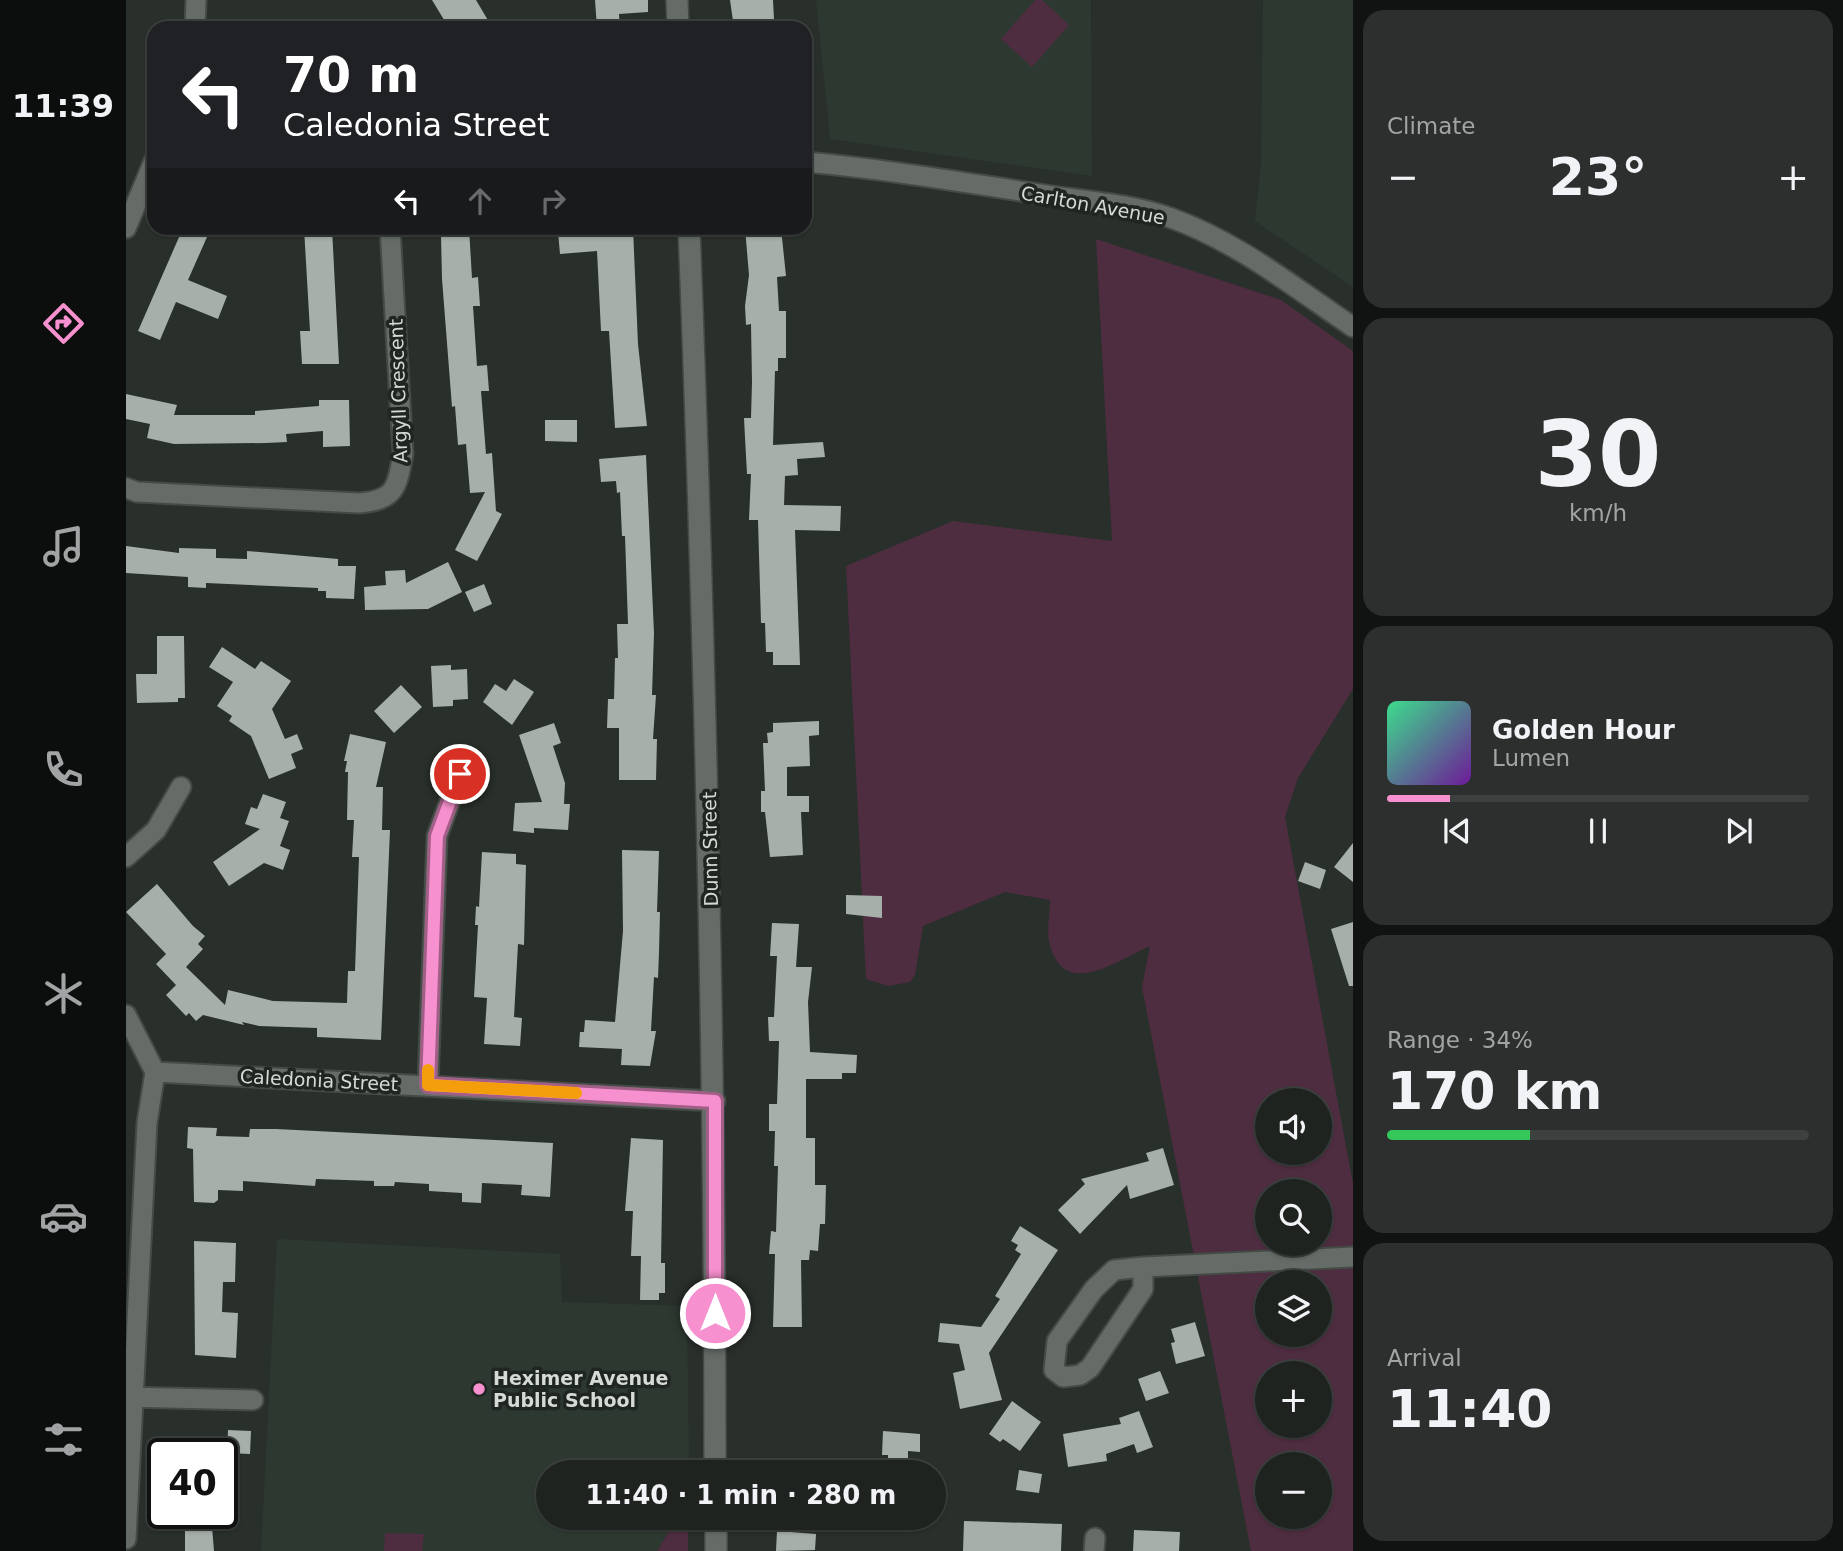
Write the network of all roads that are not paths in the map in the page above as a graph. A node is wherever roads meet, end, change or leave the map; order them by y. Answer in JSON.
{"nodes":[{"id":1,"x":196,"y":0,"type":"edge"},
{"id":2,"x":677,"y":0,"type":"edge"},
{"id":3,"x":195,"y":21,"type":"edge"},
{"id":4,"x":678,"y":21,"type":"edge"},
{"id":5,"x":812,"y":163,"type":"edge"},
{"id":6,"x":147,"y":178,"type":"edge"},
{"id":7,"x":126,"y":228,"type":"edge"},
{"id":8,"x":390,"y":235,"type":"edge"},
{"id":9,"x":689,"y":235,"type":"edge"},
{"id":10,"x":1353,"y":327,"type":"edge"},
{"id":11,"x":126,"y":488,"type":"edge"},
{"id":12,"x":460,"y":774,"type":"dead end"},
{"id":13,"x":181,"y":787,"type":"dead end"},
{"id":14,"x":126,"y":857,"type":"edge"},
{"id":15,"x":126,"y":1015,"type":"edge"},
{"id":16,"x":155,"y":1072,"type":"junction"},
{"id":17,"x":428,"y":1085,"type":"junction"},
{"id":18,"x":715,"y":1101,"type":"junction"},
{"id":19,"x":1353,"y":1257,"type":"edge"},
{"id":20,"x":1143,"y":1267,"type":"junction"},
{"id":21,"x":129,"y":1397,"type":"edge"},
{"id":22,"x":253,"y":1401,"type":"dead end"},
{"id":23,"x":715,"y":1460,"type":"edge"},
{"id":24,"x":716,"y":1530,"type":"edge"},
{"id":25,"x":126,"y":1539,"type":"edge"},
{"id":26,"x":716,"y":1551,"type":"edge"}],
"edges":[{"from":1,"to":3,"type":"street"},
{"from":2,"to":4,"type":"street"},
{"from":5,"to":10,"type":"street","name":"Carlton Avenue"},
{"from":6,"to":7,"type":"street"},
{"from":8,"to":11,"type":"street","name":"Argyll Crescent"},
{"from":9,"to":18,"type":"street","name":"Dunn Street"},
{"from":12,"to":17,"type":"street"},
{"from":13,"to":14,"type":"street"},
{"from":15,"to":16,"type":"street"},
{"from":16,"to":17,"type":"street","name":"Caledonia Street"},
{"from":16,"to":21,"type":"street"},
{"from":17,"to":18,"type":"street","name":"Caledonia Street"},
{"from":18,"to":23,"type":"street","name":"Dunn Street"},
{"from":19,"to":20,"type":"street"},
{"from":20,"to":20,"type":"street"},
{"from":21,"to":22,"type":"street"},
{"from":21,"to":25,"type":"street"},
{"from":24,"to":26,"type":"street"}]}
